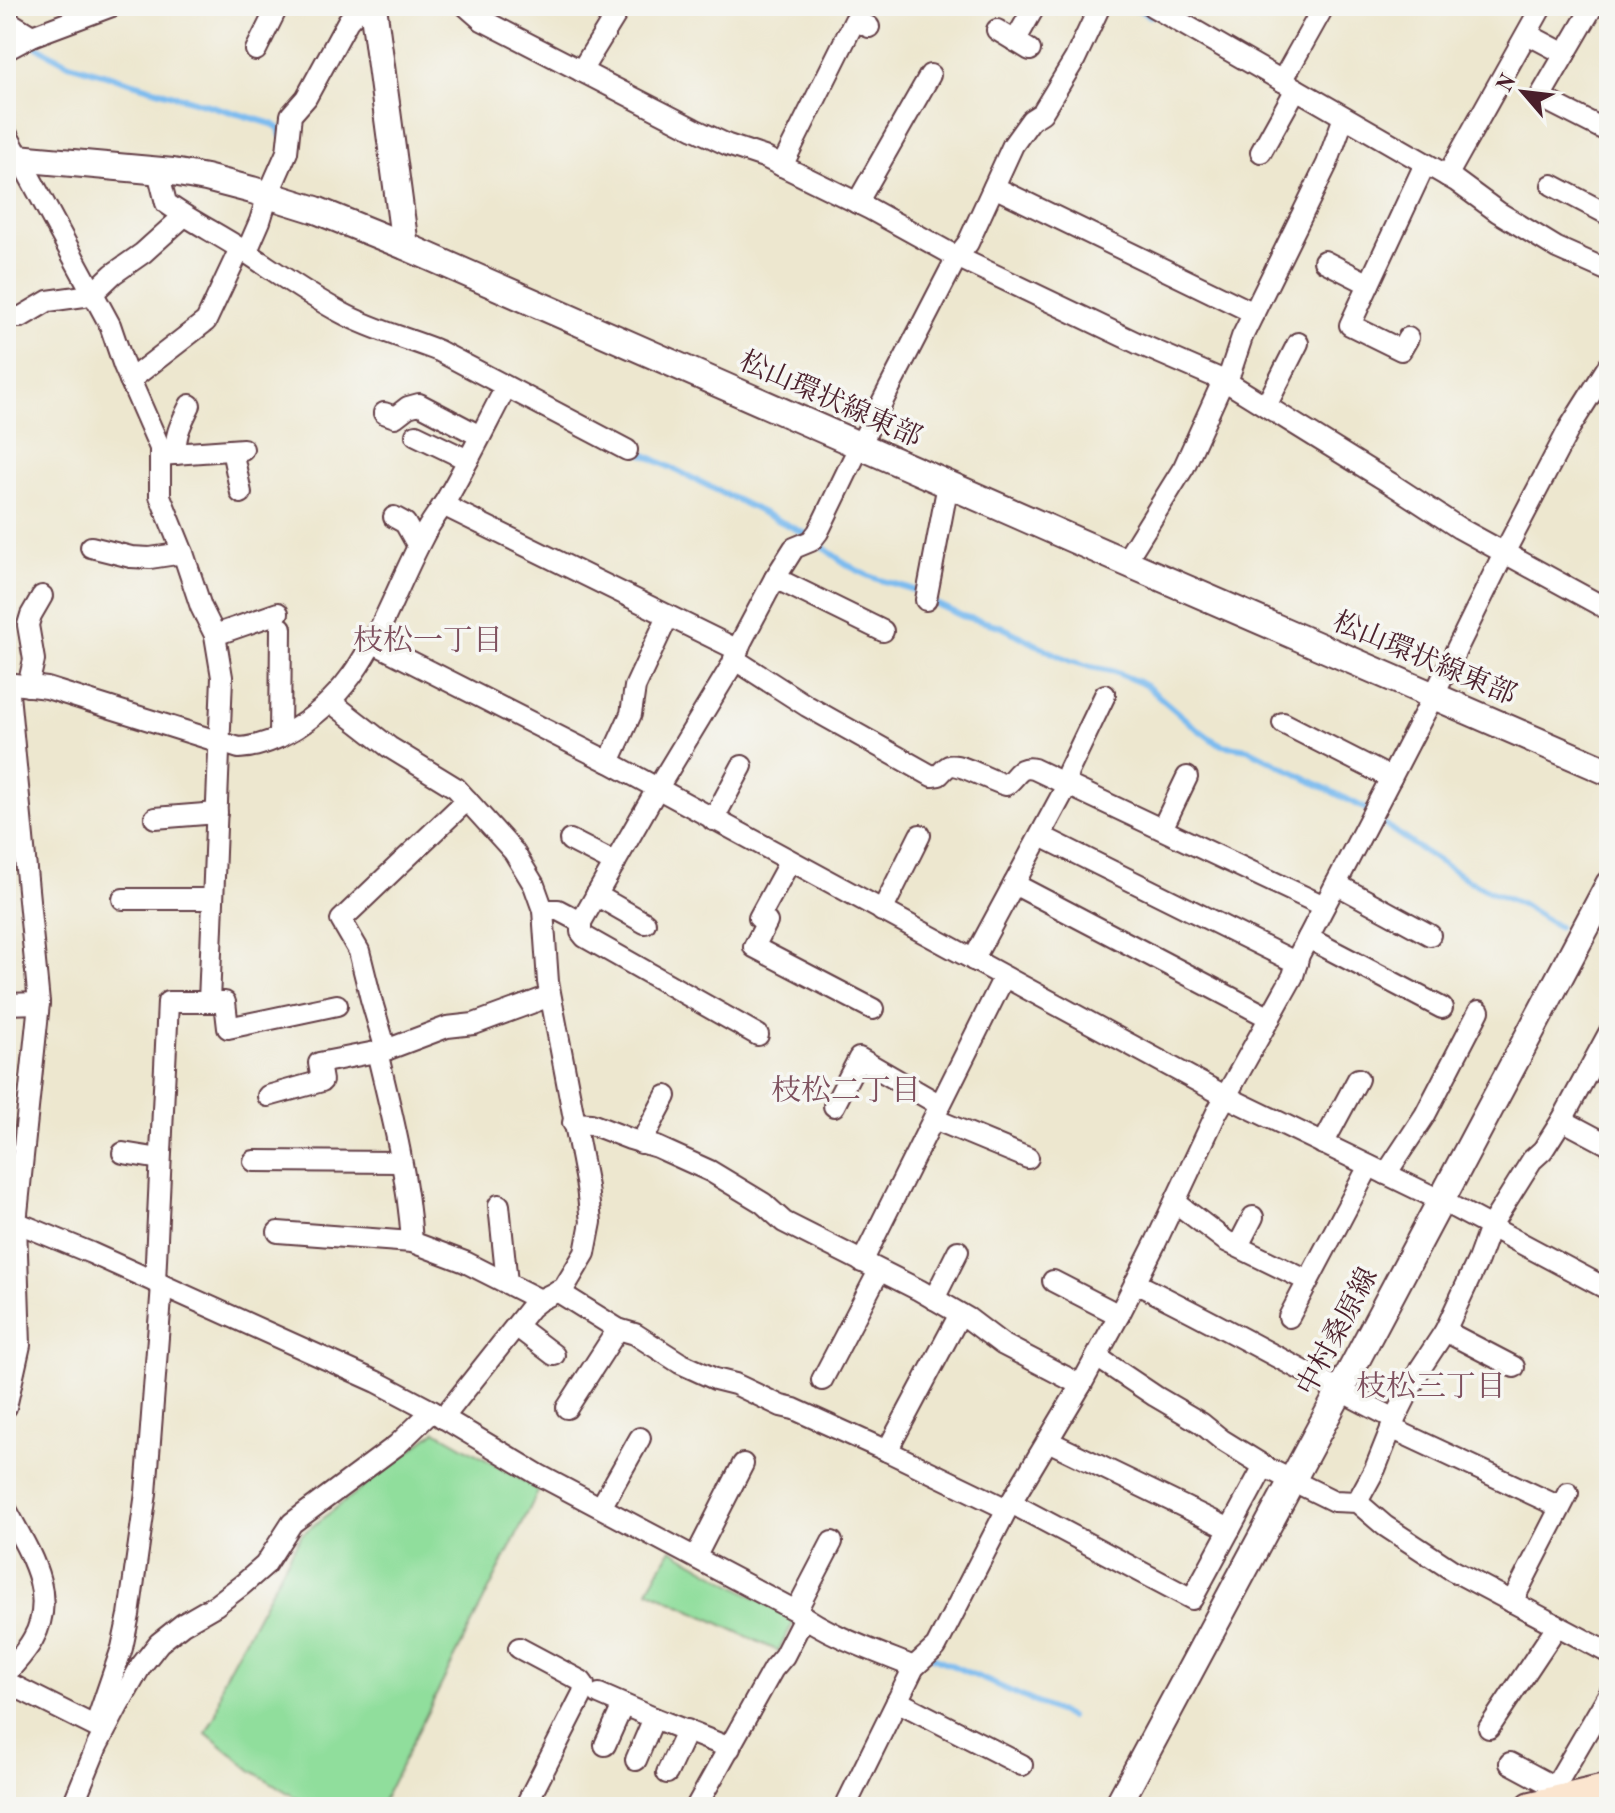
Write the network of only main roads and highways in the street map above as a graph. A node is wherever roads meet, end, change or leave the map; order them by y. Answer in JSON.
{"nodes":[{"id":1,"x":1609,"y":1789,"type":"edge"},
{"id":2,"x":1543,"y":1801,"type":"edge"}],
"edges":[{"from":1,"to":2,"type":"main road"}]}
